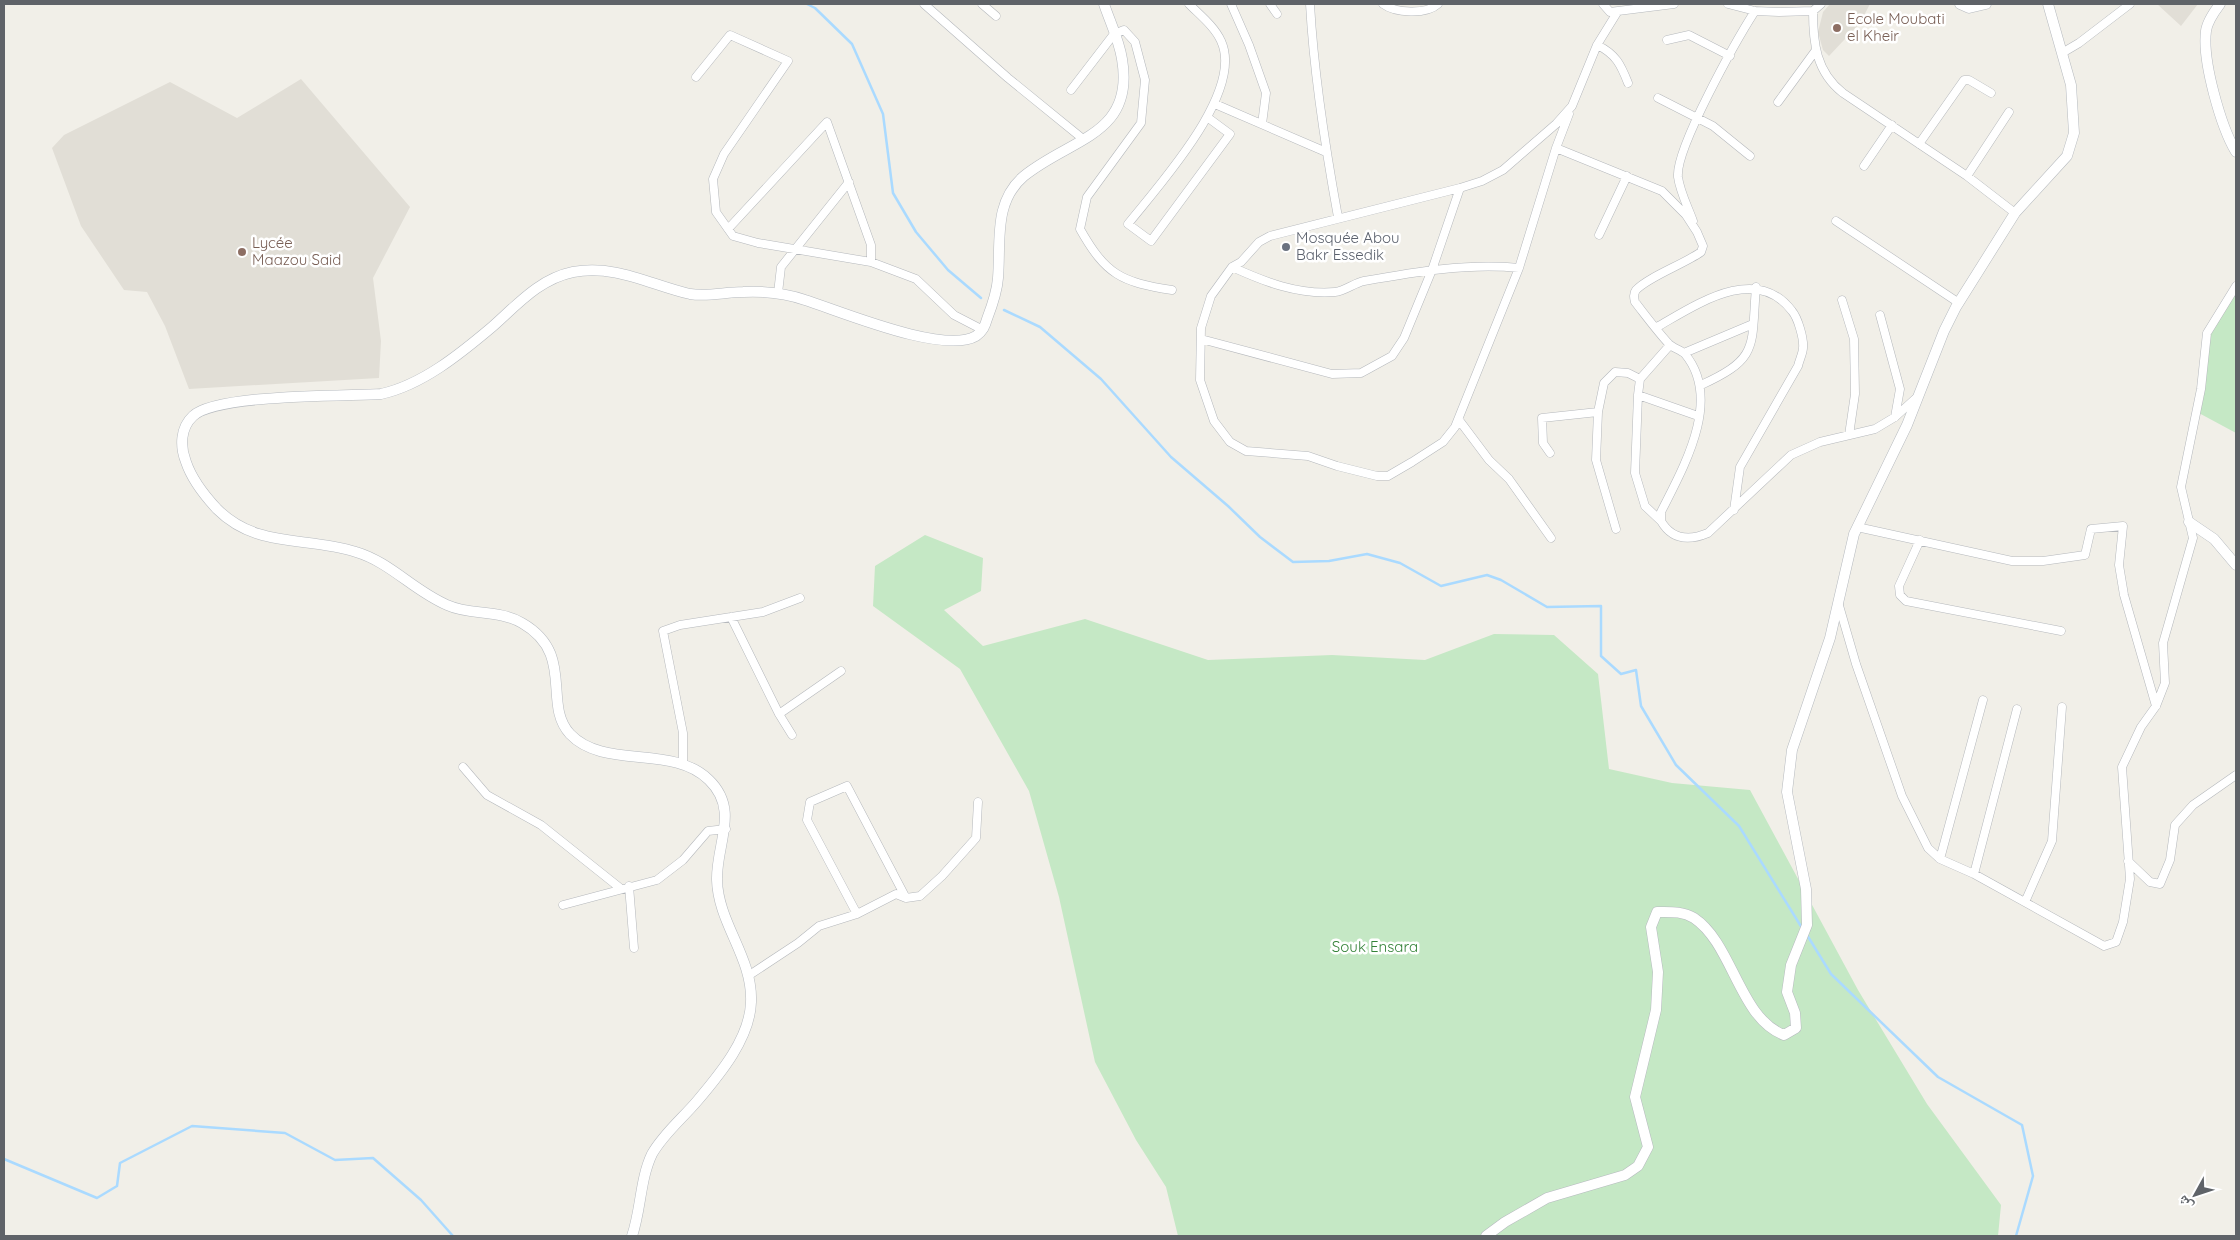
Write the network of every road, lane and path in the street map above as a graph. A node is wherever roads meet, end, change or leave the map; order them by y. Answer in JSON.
{"nodes":[{"id":1,"x":924,"y":4,"type":"edge"},
{"id":2,"x":982,"y":4,"type":"edge"},
{"id":3,"x":1104,"y":4,"type":"edge"},
{"id":4,"x":1189,"y":4,"type":"edge"},
{"id":5,"x":1231,"y":4,"type":"edge"},
{"id":6,"x":1270,"y":4,"type":"edge"},
{"id":7,"x":1310,"y":4,"type":"edge"},
{"id":8,"x":1383,"y":4,"type":"edge"},
{"id":9,"x":1438,"y":4,"type":"edge"},
{"id":10,"x":1603,"y":4,"type":"edge"},
{"id":11,"x":1674,"y":4,"type":"edge"},
{"id":12,"x":1728,"y":4,"type":"edge"},
{"id":13,"x":1821,"y":4,"type":"edge"},
{"id":14,"x":1960,"y":4,"type":"edge"},
{"id":15,"x":1986,"y":4,"type":"edge"},
{"id":16,"x":2048,"y":4,"type":"edge"},
{"id":17,"x":2130,"y":4,"type":"edge"},
{"id":18,"x":2220,"y":4,"type":"edge"},
{"id":19,"x":1618,"y":11,"type":"junction"},
{"id":20,"x":1755,"y":11,"type":"junction"},
{"id":21,"x":1813,"y":11,"type":"junction"},
{"id":22,"x":1277,"y":14,"type":"dead end"},
{"id":23,"x":996,"y":16,"type":"dead end"},
{"id":24,"x":1114,"y":34,"type":"junction"},
{"id":25,"x":1667,"y":40,"type":"dead end"},
{"id":26,"x":1597,"y":45,"type":"junction"},
{"id":27,"x":1816,"y":50,"type":"junction"},
{"id":28,"x":2062,"y":53,"type":"junction"},
{"id":29,"x":1730,"y":56,"type":"junction"},
{"id":30,"x":696,"y":77,"type":"dead end"},
{"id":31,"x":1628,"y":83,"type":"dead end"},
{"id":32,"x":1071,"y":90,"type":"dead end"},
{"id":33,"x":1991,"y":93,"type":"dead end"},
{"id":34,"x":1658,"y":98,"type":"dead end"},
{"id":35,"x":1778,"y":102,"type":"dead end"},
{"id":36,"x":1215,"y":104,"type":"junction"},
{"id":37,"x":1572,"y":106,"type":"junction"},
{"id":38,"x":2009,"y":112,"type":"dead end"},
{"id":39,"x":1207,"y":117,"type":"junction"},
{"id":40,"x":1698,"y":118,"type":"junction"},
{"id":41,"x":1262,"y":124,"type":"junction"},
{"id":42,"x":1892,"y":125,"type":"junction"},
{"id":43,"x":1083,"y":139,"type":"junction"},
{"id":44,"x":1920,"y":144,"type":"junction"},
{"id":45,"x":1556,"y":148,"type":"junction"},
{"id":46,"x":1326,"y":152,"type":"junction"},
{"id":47,"x":2236,"y":152,"type":"edge"},
{"id":48,"x":1750,"y":156,"type":"dead end"},
{"id":49,"x":1864,"y":166,"type":"dead end"},
{"id":50,"x":1627,"y":176,"type":"junction"},
{"id":51,"x":1967,"y":176,"type":"junction"},
{"id":52,"x":849,"y":182,"type":"junction"},
{"id":53,"x":1460,"y":188,"type":"junction"},
{"id":54,"x":2015,"y":213,"type":"junction"},
{"id":55,"x":1338,"y":217,"type":"junction"},
{"id":56,"x":1836,"y":221,"type":"dead end"},
{"id":57,"x":728,"y":228,"type":"junction"},
{"id":58,"x":1697,"y":232,"type":"junction"},
{"id":59,"x":1600,"y":235,"type":"dead end"},
{"id":60,"x":796,"y":248,"type":"junction"},
{"id":61,"x":871,"y":262,"type":"junction"},
{"id":62,"x":1232,"y":267,"type":"junction"},
{"id":63,"x":1519,"y":268,"type":"junction"},
{"id":64,"x":1432,"y":270,"type":"junction"},
{"id":65,"x":2236,"y":286,"type":"edge"},
{"id":66,"x":1756,"y":288,"type":"junction"},
{"id":67,"x":1172,"y":290,"type":"dead end"},
{"id":68,"x":778,"y":293,"type":"junction"},
{"id":69,"x":1842,"y":300,"type":"dead end"},
{"id":70,"x":1959,"y":303,"type":"junction"},
{"id":71,"x":1880,"y":315,"type":"dead end"},
{"id":72,"x":1753,"y":324,"type":"junction"},
{"id":73,"x":1656,"y":327,"type":"junction"},
{"id":74,"x":983,"y":330,"type":"junction"},
{"id":75,"x":1201,"y":338,"type":"junction"},
{"id":76,"x":1670,"y":345,"type":"junction"},
{"id":77,"x":1684,"y":353,"type":"junction"},
{"id":78,"x":1640,"y":378,"type":"junction"},
{"id":79,"x":1701,"y":385,"type":"junction"},
{"id":80,"x":1638,"y":395,"type":"junction"},
{"id":81,"x":1915,"y":400,"type":"junction"},
{"id":82,"x":1598,"y":412,"type":"junction"},
{"id":83,"x":1698,"y":416,"type":"junction"},
{"id":84,"x":1895,"y":417,"type":"junction"},
{"id":85,"x":1459,"y":420,"type":"junction"},
{"id":86,"x":1850,"y":435,"type":"junction"},
{"id":87,"x":1550,"y":453,"type":"dead end"},
{"id":88,"x":1734,"y":510,"type":"junction"},
{"id":89,"x":1661,"y":522,"type":"junction"},
{"id":90,"x":2189,"y":522,"type":"junction"},
{"id":91,"x":1858,"y":527,"type":"junction"},
{"id":92,"x":1616,"y":529,"type":"dead end"},
{"id":93,"x":1551,"y":538,"type":"dead end"},
{"id":94,"x":1920,"y":540,"type":"junction"},
{"id":95,"x":2236,"y":566,"type":"edge"},
{"id":96,"x":800,"y":598,"type":"dead end"},
{"id":97,"x":1838,"y":600,"type":"junction"},
{"id":98,"x":731,"y":617,"type":"junction"},
{"id":99,"x":2061,"y":631,"type":"dead end"},
{"id":100,"x":841,"y":671,"type":"dead end"},
{"id":101,"x":1984,"y":700,"type":"dead end"},
{"id":102,"x":2156,"y":706,"type":"junction"},
{"id":103,"x":2062,"y":707,"type":"dead end"},
{"id":104,"x":2016,"y":709,"type":"dead end"},
{"id":105,"x":779,"y":714,"type":"junction"},
{"id":106,"x":792,"y":735,"type":"dead end"},
{"id":107,"x":683,"y":765,"type":"junction"},
{"id":108,"x":463,"y":767,"type":"dead end"},
{"id":109,"x":2236,"y":775,"type":"edge"},
{"id":110,"x":978,"y":802,"type":"dead end"},
{"id":111,"x":726,"y":829,"type":"junction"},
{"id":112,"x":1940,"y":859,"type":"junction"},
{"id":113,"x":2128,"y":861,"type":"junction"},
{"id":114,"x":1974,"y":874,"type":"junction"},
{"id":115,"x":629,"y":886,"type":"junction"},
{"id":116,"x":620,"y":888,"type":"junction"},
{"id":117,"x":906,"y":898,"type":"junction"},
{"id":118,"x":2025,"y":902,"type":"junction"},
{"id":119,"x":563,"y":905,"type":"dead end"},
{"id":120,"x":857,"y":914,"type":"junction"},
{"id":121,"x":634,"y":948,"type":"dead end"},
{"id":122,"x":748,"y":976,"type":"junction"},
{"id":123,"x":632,"y":1236,"type":"edge"},
{"id":124,"x":1486,"y":1236,"type":"edge"}],
"edges":[{"from":1,"to":43,"type":"street"},
{"from":2,"to":23,"type":"street"},
{"from":3,"to":24,"type":"main road"},
{"from":4,"to":36,"type":"street"},
{"from":5,"to":41,"type":"street"},
{"from":6,"to":22,"type":"street"},
{"from":7,"to":46,"type":"street"},
{"from":8,"to":9,"type":"street"},
{"from":10,"to":19,"type":"street"},
{"from":11,"to":19,"type":"street"},
{"from":12,"to":20,"type":"street"},
{"from":13,"to":21,"type":"street"},
{"from":14,"to":15,"type":"main road"},
{"from":16,"to":28,"type":"main road"},
{"from":17,"to":28,"type":"street"},
{"from":18,"to":47,"type":"main road"},
{"from":19,"to":26,"type":"street"},
{"from":20,"to":21,"type":"street"},
{"from":20,"to":29,"type":"street"},
{"from":21,"to":27,"type":"street"},
{"from":24,"to":32,"type":"street"},
{"from":24,"to":43,"type":"main road"},
{"from":24,"to":67,"type":"street"},
{"from":25,"to":29,"type":"street"},
{"from":26,"to":31,"type":"street"},
{"from":26,"to":37,"type":"street"},
{"from":27,"to":35,"type":"street"},
{"from":27,"to":42,"type":"street"},
{"from":28,"to":54,"type":"main road"},
{"from":29,"to":40,"type":"street"},
{"from":30,"to":57,"type":"street"},
{"from":33,"to":44,"type":"street"},
{"from":34,"to":40,"type":"street"},
{"from":36,"to":39,"type":"street"},
{"from":36,"to":41,"type":"street"},
{"from":37,"to":45,"type":"street"},
{"from":37,"to":53,"type":"street"},
{"from":38,"to":51,"type":"street"},
{"from":39,"to":39,"type":"street"},
{"from":40,"to":48,"type":"street"},
{"from":40,"to":58,"type":"street"},
{"from":41,"to":46,"type":"street"},
{"from":42,"to":44,"type":"street"},
{"from":42,"to":49,"type":"street"},
{"from":43,"to":74,"type":"main road"},
{"from":44,"to":51,"type":"street"},
{"from":45,"to":50,"type":"street"},
{"from":45,"to":63,"type":"street"},
{"from":46,"to":55,"type":"street"},
{"from":50,"to":58,"type":"street"},
{"from":50,"to":59,"type":"street"},
{"from":51,"to":54,"type":"street"},
{"from":52,"to":57,"type":"street"},
{"from":52,"to":60,"type":"street"},
{"from":52,"to":61,"type":"street"},
{"from":53,"to":55,"type":"street"},
{"from":53,"to":64,"type":"street"},
{"from":54,"to":70,"type":"main road"},
{"from":55,"to":62,"type":"street"},
{"from":56,"to":70,"type":"street"},
{"from":57,"to":60,"type":"street"},
{"from":58,"to":73,"type":"street"},
{"from":60,"to":61,"type":"street"},
{"from":60,"to":68,"type":"street"},
{"from":61,"to":74,"type":"street"},
{"from":62,"to":64,"type":"street"},
{"from":62,"to":75,"type":"street"},
{"from":63,"to":64,"type":"street"},
{"from":63,"to":85,"type":"street"},
{"from":64,"to":75,"type":"street"},
{"from":65,"to":90,"type":"street"},
{"from":66,"to":72,"type":"street"},
{"from":66,"to":73,"type":"street"},
{"from":66,"to":88,"type":"street"},
{"from":68,"to":74,"type":"main road"},
{"from":68,"to":107,"type":"main road"},
{"from":69,"to":86,"type":"street"},
{"from":70,"to":81,"type":"main road"},
{"from":71,"to":84,"type":"street"},
{"from":72,"to":77,"type":"street"},
{"from":72,"to":79,"type":"street"},
{"from":73,"to":76,"type":"street"},
{"from":75,"to":85,"type":"street"},
{"from":76,"to":77,"type":"street"},
{"from":76,"to":78,"type":"street"},
{"from":77,"to":79,"type":"street"},
{"from":78,"to":80,"type":"street"},
{"from":78,"to":82,"type":"street"},
{"from":79,"to":83,"type":"street"},
{"from":80,"to":83,"type":"street"},
{"from":80,"to":89,"type":"street"},
{"from":81,"to":84,"type":"street"},
{"from":81,"to":91,"type":"main road"},
{"from":82,"to":87,"type":"street"},
{"from":82,"to":92,"type":"street"},
{"from":83,"to":89,"type":"street"},
{"from":84,"to":86,"type":"street"},
{"from":85,"to":93,"type":"street"},
{"from":86,"to":88,"type":"street"},
{"from":88,"to":89,"type":"street"},
{"from":90,"to":95,"type":"main road"},
{"from":90,"to":102,"type":"street"},
{"from":91,"to":94,"type":"street"},
{"from":91,"to":97,"type":"main road"},
{"from":94,"to":99,"type":"street"},
{"from":94,"to":102,"type":"street"},
{"from":96,"to":98,"type":"street"},
{"from":97,"to":112,"type":"street"},
{"from":97,"to":124,"type":"main road"},
{"from":98,"to":105,"type":"street"},
{"from":98,"to":107,"type":"street"},
{"from":100,"to":105,"type":"street"},
{"from":101,"to":112,"type":"street"},
{"from":102,"to":113,"type":"street"},
{"from":103,"to":118,"type":"street"},
{"from":104,"to":114,"type":"street"},
{"from":105,"to":106,"type":"street"},
{"from":107,"to":111,"type":"main road"},
{"from":108,"to":116,"type":"street"},
{"from":109,"to":113,"type":"street"},
{"from":110,"to":117,"type":"street"},
{"from":111,"to":115,"type":"street"},
{"from":111,"to":122,"type":"main road"},
{"from":112,"to":114,"type":"street"},
{"from":113,"to":118,"type":"street"},
{"from":114,"to":118,"type":"street"},
{"from":115,"to":116,"type":"street"},
{"from":115,"to":121,"type":"street"},
{"from":116,"to":119,"type":"street"},
{"from":117,"to":120,"type":"street"},
{"from":117,"to":120,"type":"street"},
{"from":120,"to":122,"type":"street"},
{"from":122,"to":123,"type":"main road"}]}
